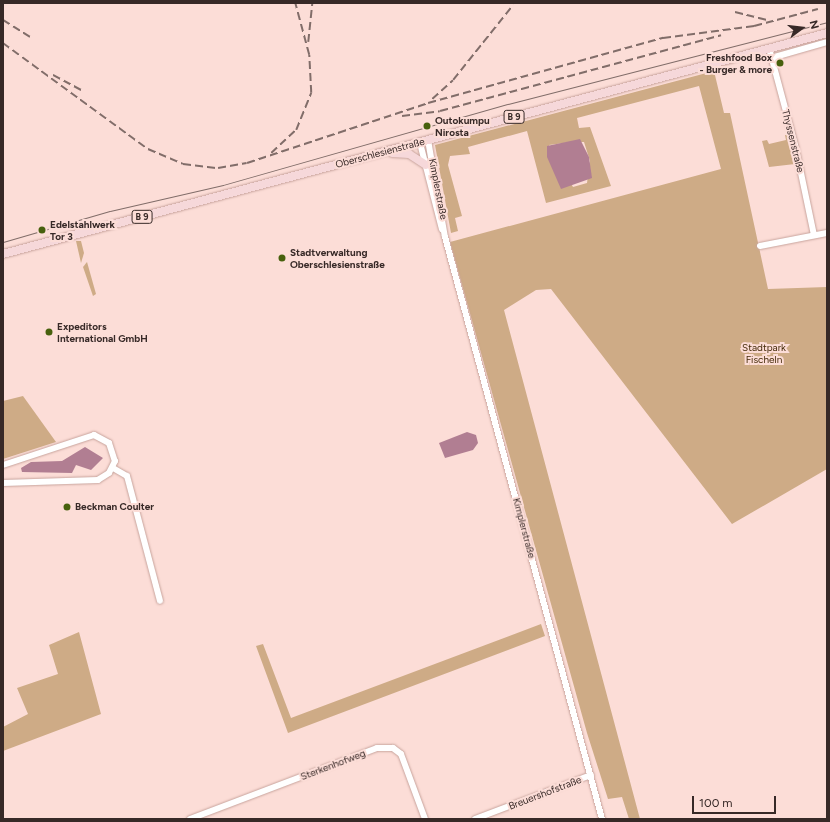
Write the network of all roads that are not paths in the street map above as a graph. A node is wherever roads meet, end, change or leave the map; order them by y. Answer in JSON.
{"nodes":[{"id":1,"x":827,"y":33,"type":"edge"},
{"id":2,"x":827,"y":42,"type":"edge"},
{"id":3,"x":769,"y":48,"type":"junction"},
{"id":4,"x":771,"y":58,"type":"junction"},
{"id":5,"x":424,"y":142,"type":"junction"},
{"id":6,"x":380,"y":154,"type":"junction"},
{"id":7,"x":426,"y":165,"type":"junction"},
{"id":8,"x":827,"y":233,"type":"edge"},
{"id":9,"x":814,"y":235,"type":"junction"},
{"id":10,"x":445,"y":237,"type":"junction"},
{"id":11,"x":760,"y":246,"type":"dead end"},
{"id":12,"x":3,"y":254,"type":"edge"},
{"id":13,"x":3,"y":465,"type":"edge"},
{"id":14,"x":113,"y":468,"type":"junction"},
{"id":15,"x":3,"y":484,"type":"edge"},
{"id":16,"x":160,"y":601,"type":"dead end"},
{"id":17,"x":591,"y":775,"type":"junction"},
{"id":18,"x":201,"y":817,"type":"edge"},
{"id":19,"x":190,"y":819,"type":"edge"},
{"id":20,"x":425,"y":819,"type":"edge"},
{"id":21,"x":475,"y":819,"type":"edge"},
{"id":22,"x":602,"y":819,"type":"edge"}],
"edges":[{"from":1,"to":3,"type":"main road","name":"Oberschlesienstraße","number":"B 9"},
{"from":2,"to":4,"type":"street"},
{"from":3,"to":4,"type":"street","name":"Thyssenstraße"},
{"from":3,"to":5,"type":"main road","name":"Oberschlesienstraße","number":"B 9"},
{"from":4,"to":9,"type":"street","name":"Thyssenstraße"},
{"from":5,"to":6,"type":"main road","name":"Oberschlesienstraße","number":"B 9"},
{"from":5,"to":7,"type":"street","name":"Kimplerstraße"},
{"from":5,"to":10,"type":"street","name":"Kimplerstraße"},
{"from":6,"to":7,"type":"main road","number":"B 9"},
{"from":6,"to":12,"type":"main road","name":"Oberschlesienstraße","number":"B 9"},
{"from":7,"to":10,"type":"street","name":"Kimplerstraße"},
{"from":8,"to":9,"type":"street"},
{"from":9,"to":11,"type":"street"},
{"from":10,"to":17,"type":"street","name":"Kimplerstraße"},
{"from":13,"to":14,"type":"street"},
{"from":14,"to":15,"type":"street"},
{"from":14,"to":16,"type":"street"},
{"from":17,"to":21,"type":"street","name":"Breuershofstraße"},
{"from":17,"to":22,"type":"street","name":"Kimplerstraße"},
{"from":18,"to":19,"type":"street","name":"Sterkenhofweg"},
{"from":18,"to":20,"type":"street","name":"Sterkenhofweg"}]}
